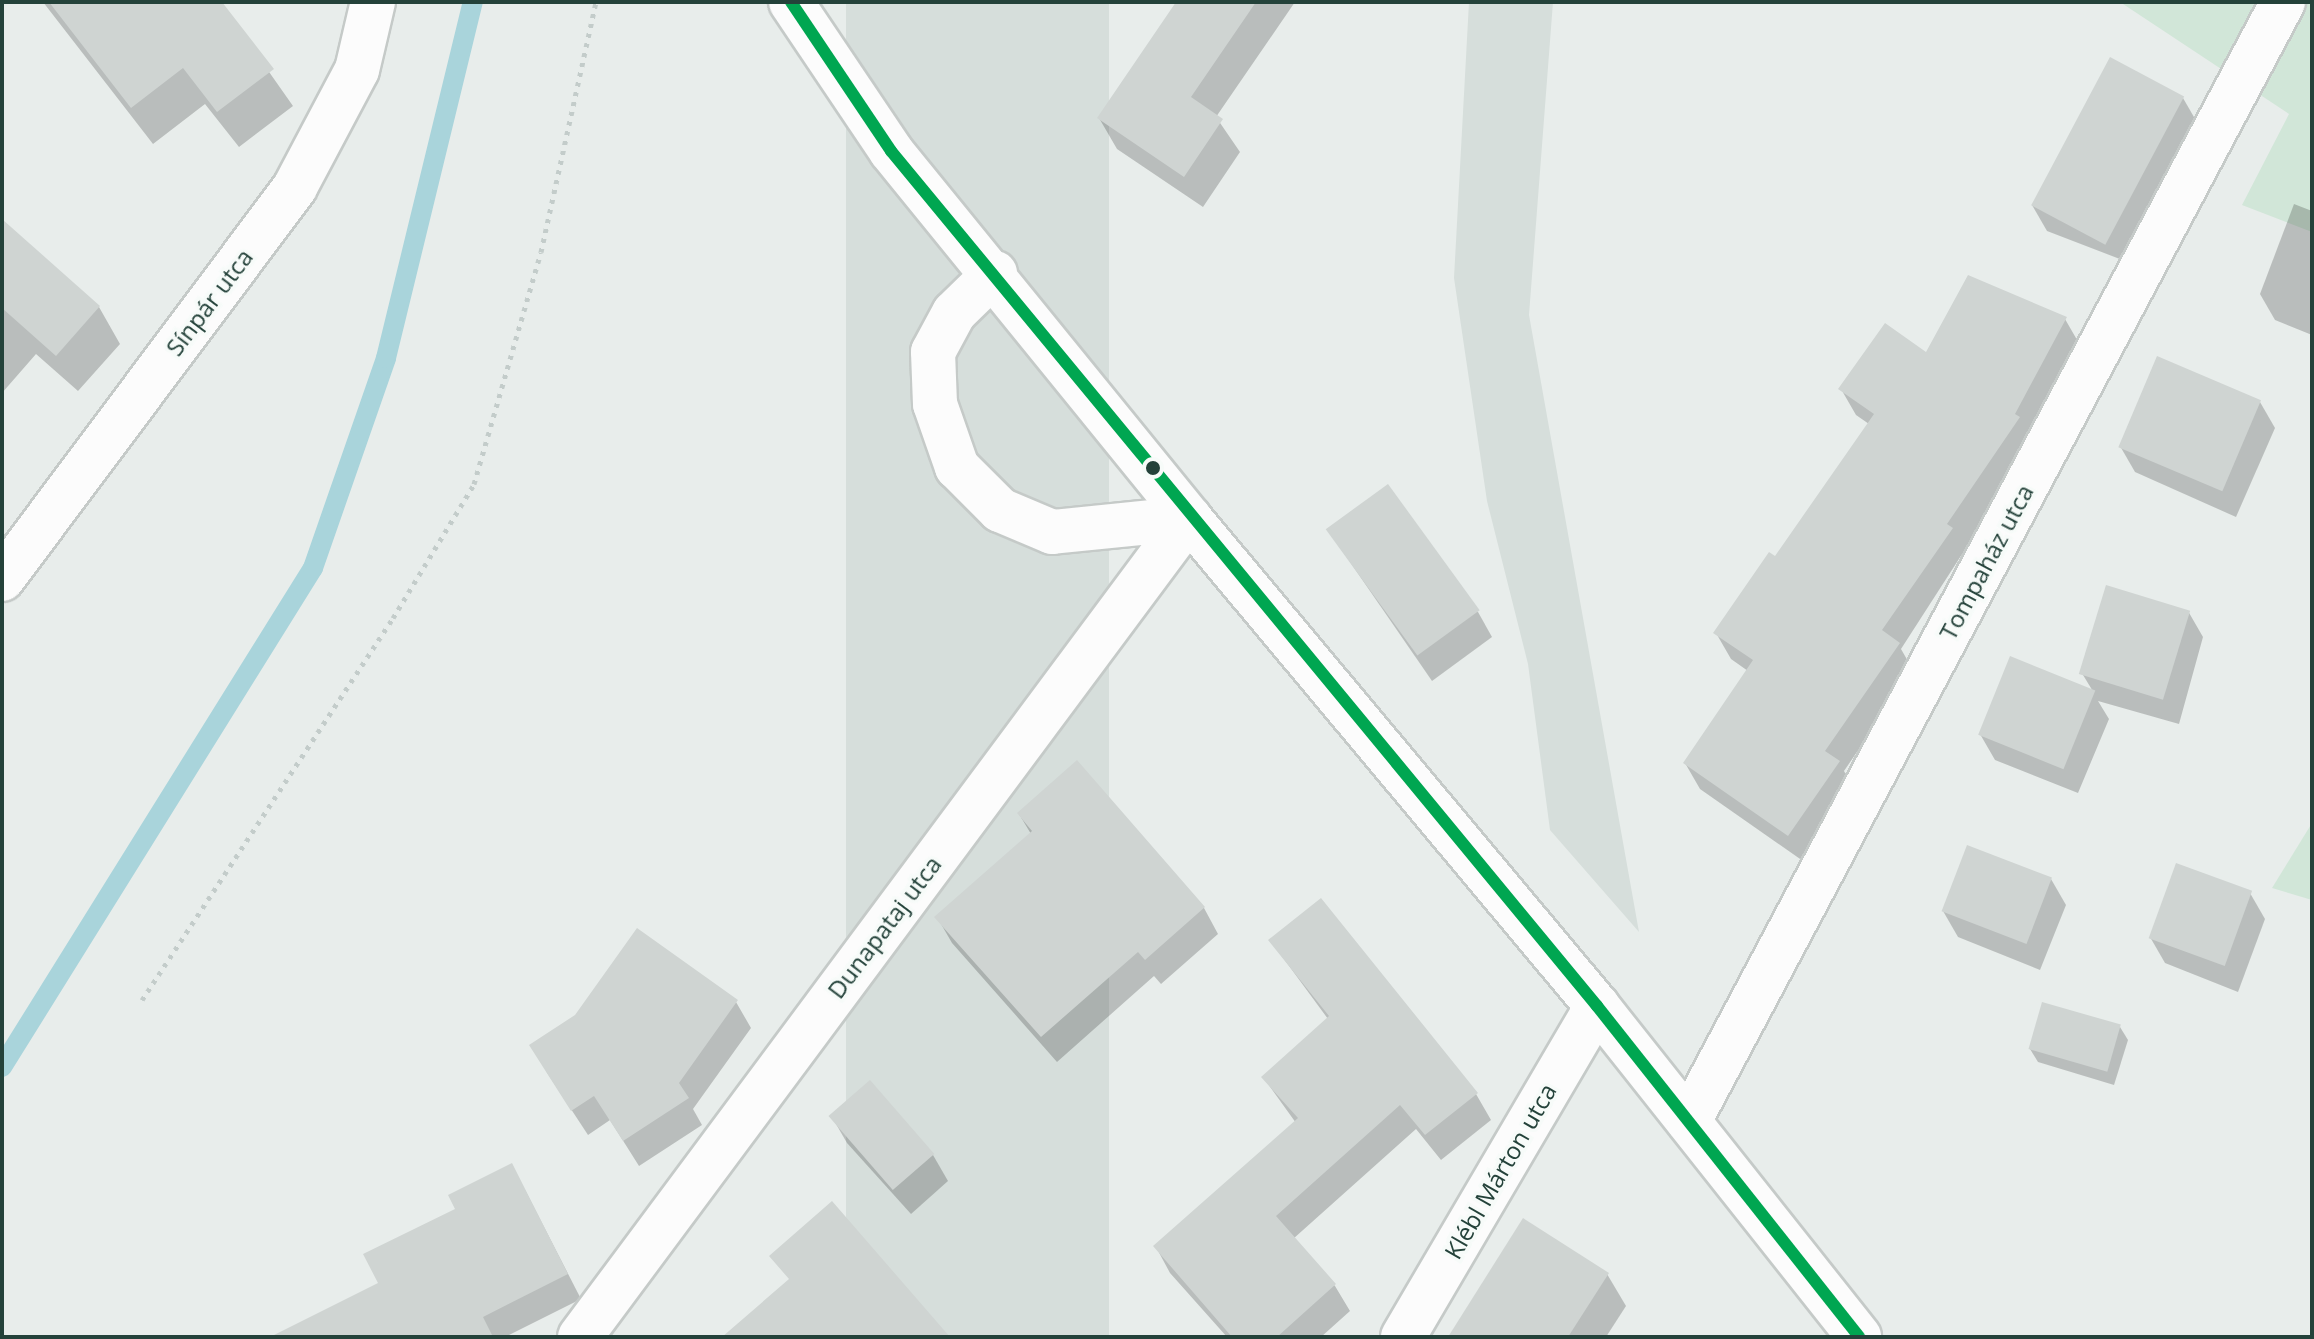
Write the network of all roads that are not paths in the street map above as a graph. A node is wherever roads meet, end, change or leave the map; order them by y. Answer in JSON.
{"nodes":[{"id":1,"x":373,"y":2,"type":"edge"},
{"id":2,"x":791,"y":2,"type":"edge"},
{"id":3,"x":2283,"y":2,"type":"edge"},
{"id":4,"x":995,"y":273,"type":"junction"},
{"id":5,"x":1189,"y":518,"type":"junction"},
{"id":6,"x":2,"y":579,"type":"edge"},
{"id":7,"x":1597,"y":1006,"type":"junction"},
{"id":8,"x":1689,"y":1121,"type":"junction"},
{"id":9,"x":580,"y":1337,"type":"edge"},
{"id":10,"x":1403,"y":1337,"type":"edge"},
{"id":11,"x":1859,"y":1337,"type":"edge"}],
"edges":[{"from":1,"to":6,"type":"street","name":"Sínpár utca"},
{"from":2,"to":4,"type":"street"},
{"from":3,"to":8,"type":"street","name":"Tompaház utca"},
{"from":4,"to":5,"type":"street"},
{"from":4,"to":5,"type":"street"},
{"from":5,"to":7,"type":"street"},
{"from":5,"to":9,"type":"street","name":"Dunapataj utca"},
{"from":7,"to":8,"type":"street"},
{"from":7,"to":10,"type":"street","name":"Klébl Márton utca"},
{"from":8,"to":11,"type":"street"}]}
